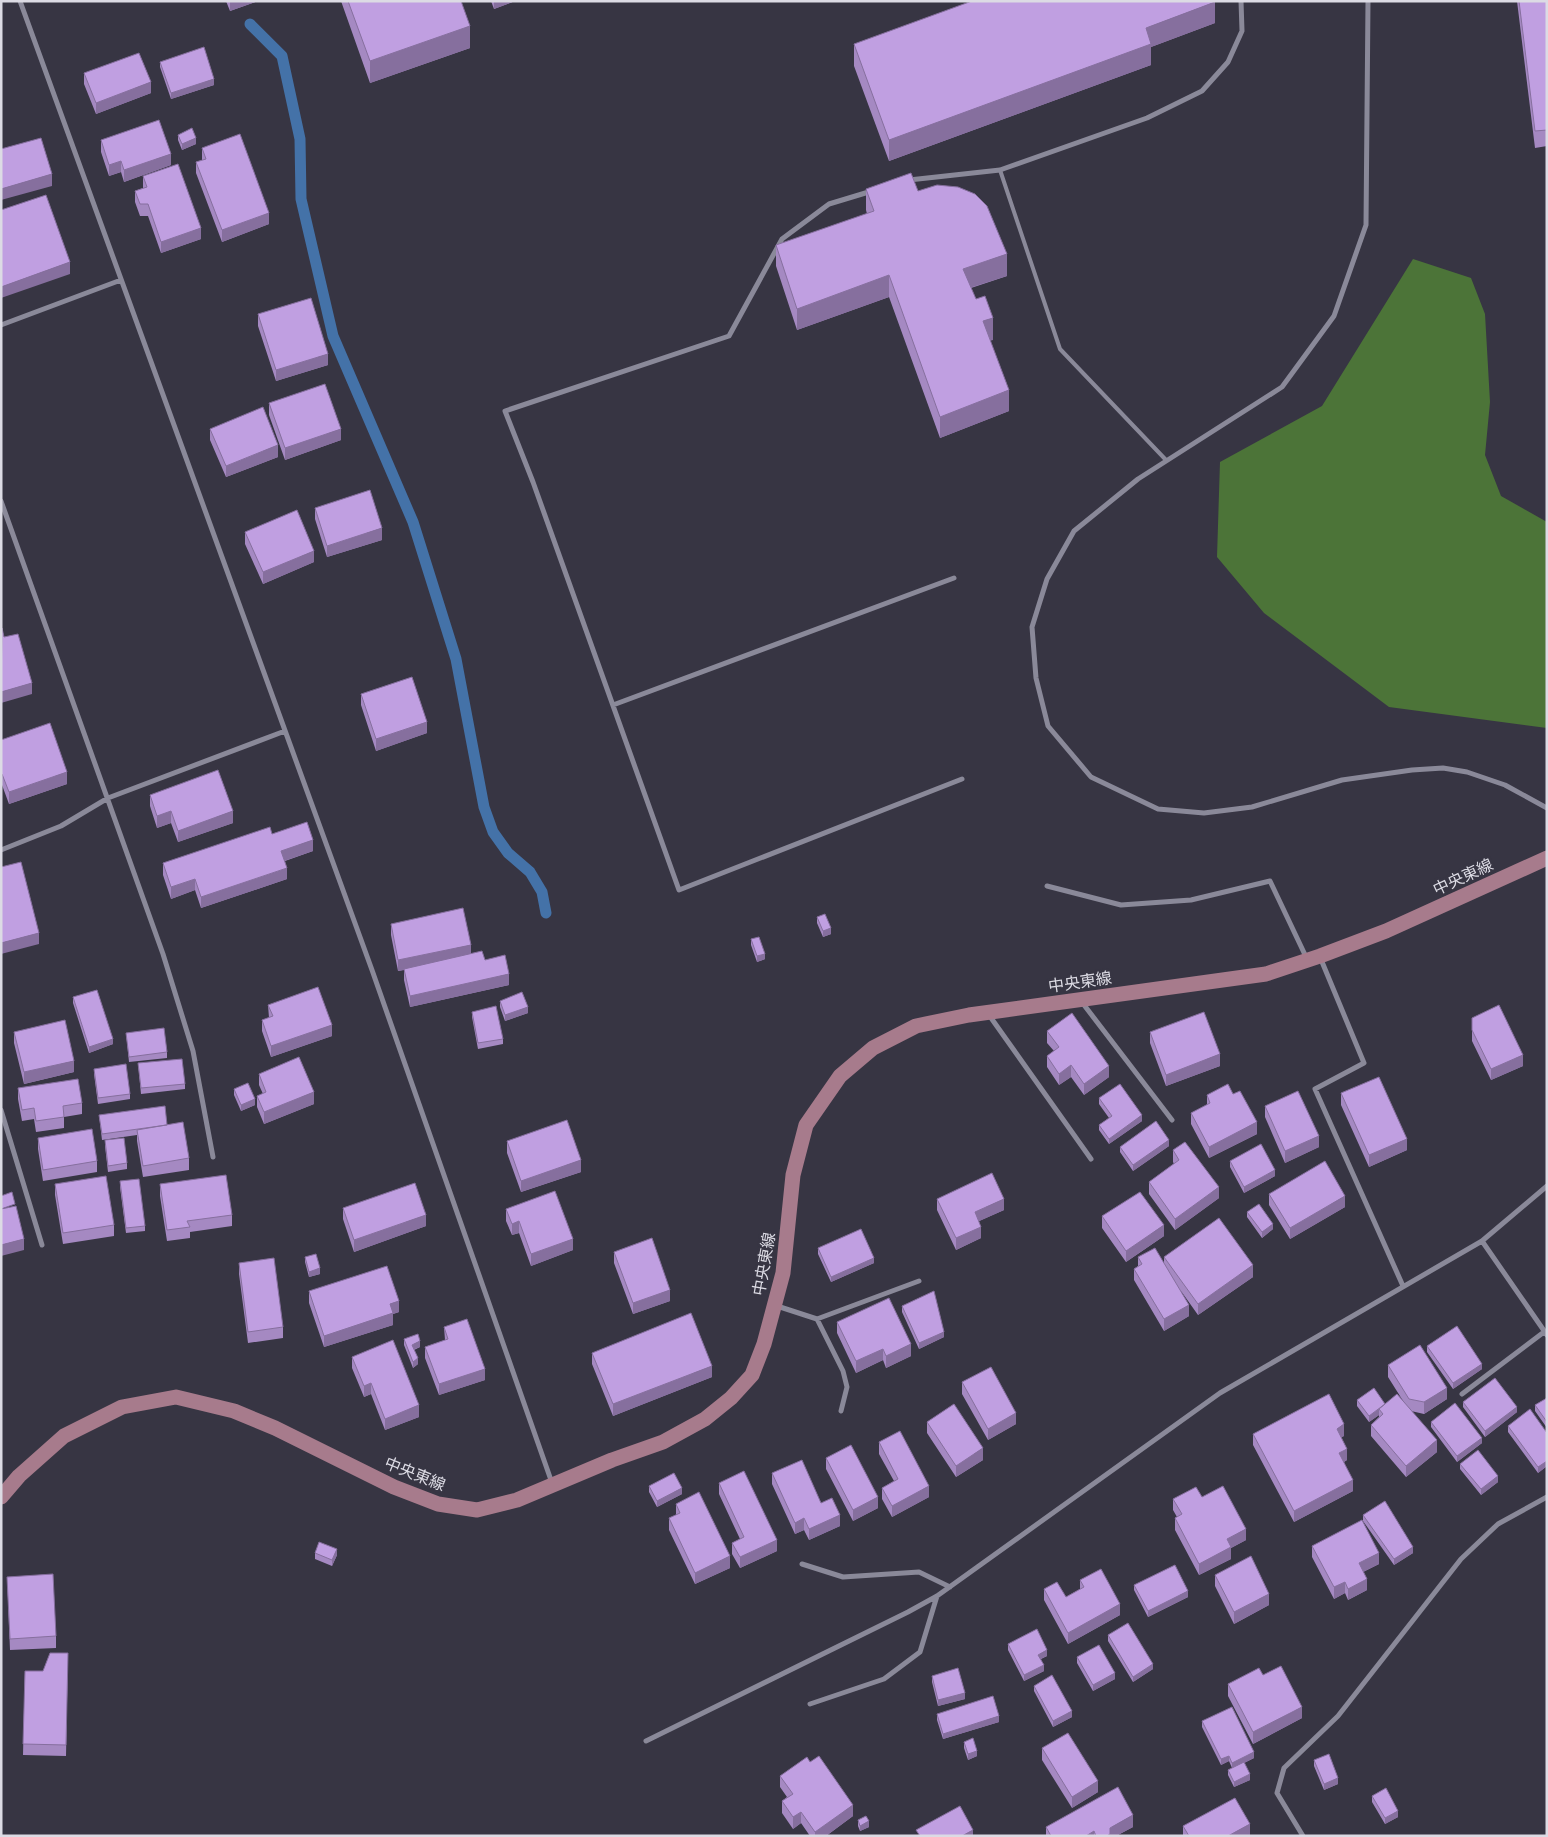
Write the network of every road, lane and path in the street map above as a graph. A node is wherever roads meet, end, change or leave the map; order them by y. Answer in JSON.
{"nodes":[{"id":1,"x":20,"y":1,"type":"edge"},
{"id":2,"x":1241,"y":1,"type":"edge"},
{"id":3,"x":1368,"y":1,"type":"edge"},
{"id":4,"x":1000,"y":170,"type":"junction"},
{"id":5,"x":898,"y":183,"type":"edge"},
{"id":6,"x":881,"y":188,"type":"edge"},
{"id":7,"x":121,"y":280,"type":"junction"},
{"id":8,"x":1,"y":325,"type":"edge"},
{"id":9,"x":1166,"y":460,"type":"junction"},
{"id":10,"x":1,"y":502,"type":"edge"},
{"id":11,"x":954,"y":578,"type":"dead end"},
{"id":12,"x":613,"y":705,"type":"junction"},
{"id":13,"x":285,"y":731,"type":"junction"},
{"id":14,"x":962,"y":779,"type":"dead end"},
{"id":15,"x":108,"y":798,"type":"junction"},
{"id":16,"x":1547,"y":808,"type":"edge"},
{"id":17,"x":1,"y":850,"type":"edge"},
{"id":18,"x":1547,"y":858,"type":"edge"},
{"id":19,"x":1047,"y":886,"type":"dead end"},
{"id":20,"x":1314,"y":958,"type":"junction"},
{"id":21,"x":1080,"y":999,"type":"junction"},
{"id":22,"x":988,"y":1013,"type":"junction"},
{"id":23,"x":1,"y":1110,"type":"edge"},
{"id":24,"x":1172,"y":1120,"type":"dead end"},
{"id":25,"x":213,"y":1157,"type":"dead end"},
{"id":26,"x":1091,"y":1160,"type":"dead end"},
{"id":27,"x":1547,"y":1186,"type":"edge"},
{"id":28,"x":1482,"y":1241,"type":"junction"},
{"id":29,"x":42,"y":1245,"type":"dead end"},
{"id":30,"x":919,"y":1281,"type":"dead end"},
{"id":31,"x":1403,"y":1286,"type":"junction"},
{"id":32,"x":775,"y":1305,"type":"junction"},
{"id":33,"x":817,"y":1319,"type":"junction"},
{"id":34,"x":1546,"y":1333,"type":"edge"},
{"id":35,"x":1462,"y":1394,"type":"dead end"},
{"id":36,"x":841,"y":1411,"type":"dead end"},
{"id":37,"x":552,"y":1484,"type":"junction"},
{"id":38,"x":1547,"y":1497,"type":"edge"},
{"id":39,"x":1,"y":1498,"type":"edge"},
{"id":40,"x":802,"y":1564,"type":"dead end"},
{"id":41,"x":950,"y":1587,"type":"junction"},
{"id":42,"x":936,"y":1596,"type":"junction"},
{"id":43,"x":810,"y":1704,"type":"dead end"},
{"id":44,"x":646,"y":1741,"type":"dead end"},
{"id":45,"x":1303,"y":1836,"type":"edge"}],
"edges":[{"from":1,"to":7,"type":"street"},
{"from":2,"to":4,"type":"street"},
{"from":3,"to":9,"type":"street"},
{"from":4,"to":5,"type":"street"},
{"from":4,"to":9,"type":"lane"},
{"from":6,"to":12,"type":"street"},
{"from":7,"to":8,"type":"street"},
{"from":7,"to":13,"type":"street"},
{"from":9,"to":16,"type":"street"},
{"from":10,"to":15,"type":"street"},
{"from":11,"to":12,"type":"street"},
{"from":12,"to":14,"type":"street"},
{"from":13,"to":15,"type":"street"},
{"from":13,"to":37,"type":"street"},
{"from":15,"to":17,"type":"street"},
{"from":15,"to":25,"type":"street"},
{"from":18,"to":20,"type":"main road","name":"中央東線"},
{"from":19,"to":20,"type":"street"},
{"from":20,"to":21,"type":"main road","name":"中央東線"},
{"from":20,"to":31,"type":"street"},
{"from":21,"to":22,"type":"main road","name":"中央東線"},
{"from":21,"to":24,"type":"street"},
{"from":22,"to":26,"type":"street"},
{"from":22,"to":32,"type":"main road","name":"中央東線"},
{"from":23,"to":29,"type":"street"},
{"from":27,"to":28,"type":"street"},
{"from":28,"to":31,"type":"street"},
{"from":28,"to":34,"type":"street"},
{"from":30,"to":33,"type":"street"},
{"from":31,"to":41,"type":"street"},
{"from":32,"to":33,"type":"street"},
{"from":32,"to":37,"type":"main road","name":"中央東線"},
{"from":33,"to":36,"type":"street"},
{"from":34,"to":35,"type":"street"},
{"from":37,"to":39,"type":"main road","name":"中央東線"},
{"from":38,"to":45,"type":"street"},
{"from":40,"to":41,"type":"street"},
{"from":41,"to":42,"type":"street"},
{"from":42,"to":43,"type":"street"},
{"from":42,"to":44,"type":"street"}]}
